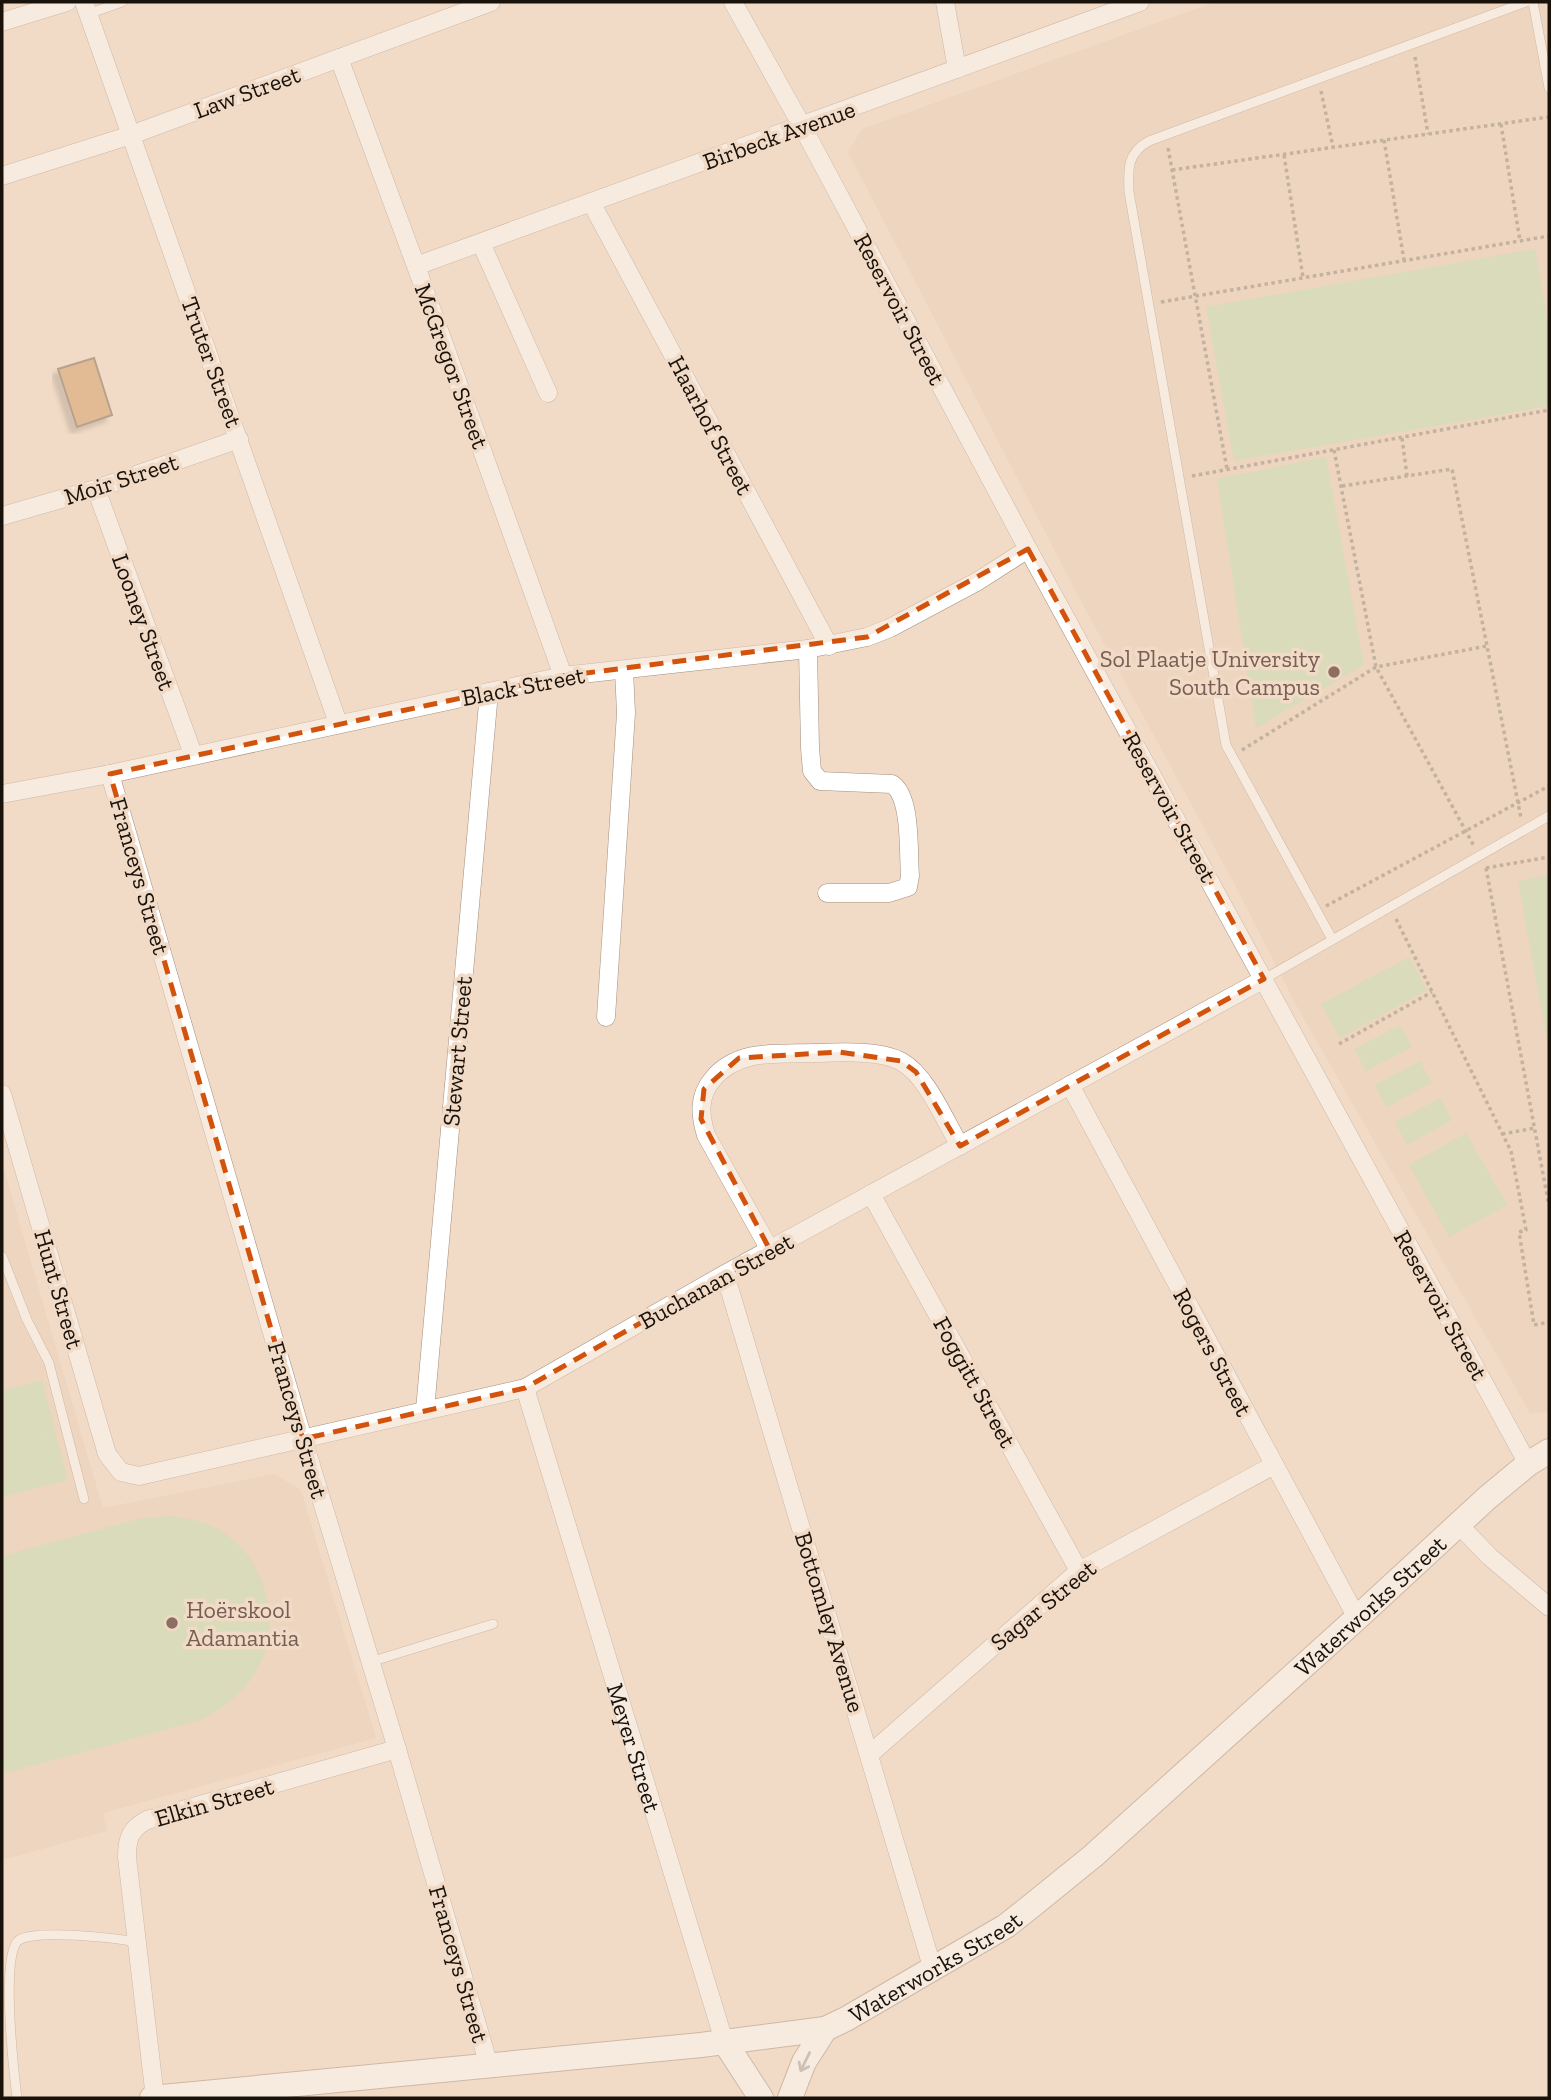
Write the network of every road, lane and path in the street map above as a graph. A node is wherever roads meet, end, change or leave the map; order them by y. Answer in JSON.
{"nodes":[{"id":1,"x":67,"y":2,"type":"edge"},
{"id":2,"x":122,"y":2,"type":"edge"},
{"id":3,"x":491,"y":2,"type":"edge"},
{"id":4,"x":733,"y":2,"type":"edge"},
{"id":5,"x":944,"y":2,"type":"edge"},
{"id":6,"x":1140,"y":2,"type":"edge"},
{"id":7,"x":1526,"y":2,"type":"edge"},
{"id":8,"x":1533,"y":2,"type":"edge"},
{"id":9,"x":86,"y":8,"type":"edge"},
{"id":10,"x":2,"y":22,"type":"edge"},
{"id":11,"x":1413,"y":43,"type":"junction"},
{"id":12,"x":339,"y":58,"type":"junction"},
{"id":13,"x":957,"y":69,"type":"junction"},
{"id":14,"x":1318,"y":78,"type":"junction"},
{"id":15,"x":1549,"y":88,"type":"edge"},
{"id":16,"x":1549,"y":117,"type":"edge"},
{"id":17,"x":1501,"y":124,"type":"junction"},
{"id":18,"x":802,"y":126,"type":"junction"},
{"id":19,"x":1428,"y":134,"type":"junction"},
{"id":20,"x":131,"y":135,"type":"junction"},
{"id":21,"x":1166,"y":135,"type":"junction"},
{"id":22,"x":1384,"y":140,"type":"junction"},
{"id":23,"x":1333,"y":147,"type":"junction"},
{"id":24,"x":1284,"y":154,"type":"junction"},
{"id":25,"x":1172,"y":170,"type":"junction"},
{"id":26,"x":2,"y":176,"type":"edge"},
{"id":27,"x":593,"y":204,"type":"junction"},
{"id":28,"x":1549,"y":236,"type":"edge"},
{"id":29,"x":1520,"y":241,"type":"junction"},
{"id":30,"x":481,"y":243,"type":"junction"},
{"id":31,"x":1404,"y":260,"type":"junction"},
{"id":32,"x":416,"y":266,"type":"junction"},
{"id":33,"x":1303,"y":277,"type":"junction"},
{"id":34,"x":1195,"y":296,"type":"junction"},
{"id":35,"x":1149,"y":305,"type":"junction"},
{"id":36,"x":548,"y":393,"type":"dead end"},
{"id":37,"x":1549,"y":410,"type":"edge"},
{"id":38,"x":1402,"y":438,"type":"junction"},
{"id":39,"x":239,"y":439,"type":"junction"},
{"id":40,"x":1334,"y":450,"type":"junction"},
{"id":41,"x":1227,"y":470,"type":"junction"},
{"id":42,"x":1407,"y":476,"type":"junction"},
{"id":43,"x":1179,"y":478,"type":"junction"},
{"id":44,"x":1341,"y":486,"type":"junction"},
{"id":45,"x":96,"y":489,"type":"junction"},
{"id":46,"x":2,"y":516,"type":"edge"},
{"id":47,"x":1028,"y":549,"type":"junction"},
{"id":48,"x":829,"y":646,"type":"junction"},
{"id":49,"x":1487,"y":646,"type":"junction"},
{"id":50,"x":808,"y":649,"type":"junction"},
{"id":51,"x":1376,"y":667,"type":"junction"},
{"id":52,"x":624,"y":670,"type":"junction"},
{"id":53,"x":563,"y":676,"type":"junction"},
{"id":54,"x":489,"y":692,"type":"junction"},
{"id":55,"x":338,"y":723,"type":"junction"},
{"id":56,"x":193,"y":754,"type":"junction"},
{"id":57,"x":1232,"y":756,"type":"junction"},
{"id":58,"x":110,"y":774,"type":"junction"},
{"id":59,"x":1549,"y":786,"type":"edge"},
{"id":60,"x":2,"y":794,"type":"edge"},
{"id":61,"x":1518,"y":803,"type":"junction"},
{"id":62,"x":1549,"y":816,"type":"edge"},
{"id":63,"x":1465,"y":831,"type":"junction"},
{"id":64,"x":1523,"y":831,"type":"junction"},
{"id":65,"x":1476,"y":850,"type":"dead end"},
{"id":66,"x":1549,"y":857,"type":"edge"},
{"id":67,"x":1481,"y":859,"type":"dead end"},
{"id":68,"x":1486,"y":868,"type":"junction"},
{"id":69,"x":1443,"y":876,"type":"junction"},
{"id":70,"x":827,"y":892,"type":"dead end"},
{"id":71,"x":1390,"y":907,"type":"junction"},
{"id":72,"x":1317,"y":911,"type":"junction"},
{"id":73,"x":1332,"y":939,"type":"junction"},
{"id":74,"x":1264,"y":979,"type":"junction"},
{"id":75,"x":1432,"y":992,"type":"junction"},
{"id":76,"x":606,"y":1017,"type":"dead end"},
{"id":77,"x":1339,"y":1044,"type":"dead end"},
{"id":78,"x":1070,"y":1085,"type":"junction"},
{"id":79,"x":2,"y":1094,"type":"edge"},
{"id":80,"x":1535,"y":1128,"type":"junction"},
{"id":81,"x":1503,"y":1134,"type":"junction"},
{"id":82,"x":960,"y":1146,"type":"junction"},
{"id":83,"x":872,"y":1194,"type":"junction"},
{"id":84,"x":1549,"y":1206,"type":"edge"},
{"id":85,"x":771,"y":1250,"type":"junction"},
{"id":86,"x":2,"y":1256,"type":"edge"},
{"id":87,"x":725,"y":1274,"type":"junction"},
{"id":88,"x":1549,"y":1322,"type":"edge"},
{"id":89,"x":525,"y":1388,"type":"junction"},
{"id":90,"x":425,"y":1410,"type":"junction"},
{"id":91,"x":303,"y":1439,"type":"junction"},
{"id":92,"x":1549,"y":1451,"type":"edge"},
{"id":93,"x":1528,"y":1464,"type":"junction"},
{"id":94,"x":1274,"y":1465,"type":"junction"},
{"id":95,"x":128,"y":1475,"type":"joint"},
{"id":96,"x":85,"y":1499,"type":"dead end"},
{"id":97,"x":1458,"y":1524,"type":"junction"},
{"id":98,"x":1079,"y":1571,"type":"junction"},
{"id":99,"x":1549,"y":1607,"type":"edge"},
{"id":100,"x":1357,"y":1618,"type":"junction"},
{"id":101,"x":493,"y":1624,"type":"dead end"},
{"id":102,"x":370,"y":1661,"type":"junction"},
{"id":103,"x":397,"y":1749,"type":"junction"},
{"id":104,"x":870,"y":1754,"type":"junction"},
{"id":105,"x":138,"y":1942,"type":"junction"},
{"id":106,"x":933,"y":1970,"type":"junction"},
{"id":107,"x":825,"y":2029,"type":"junction"},
{"id":108,"x":724,"y":2041,"type":"junction"},
{"id":109,"x":489,"y":2066,"type":"junction"},
{"id":110,"x":16,"y":2098,"type":"edge"},
{"id":111,"x":160,"y":2098,"type":"edge"},
{"id":112,"x":761,"y":2098,"type":"edge"},
{"id":113,"x":790,"y":2098,"type":"edge"}],
"edges":[{"from":1,"to":10,"type":"street"},
{"from":2,"to":9,"type":"lane"},
{"from":3,"to":12,"type":"street","name":"Law Street"},
{"from":4,"to":18,"type":"street","name":"Reservoir Street"},
{"from":5,"to":13,"type":"street"},
{"from":6,"to":13,"type":"street","name":"Birbeck Avenue"},
{"from":7,"to":11,"type":"lane"},
{"from":8,"to":15,"type":"lane"},
{"from":9,"to":20,"type":"street","name":"Truter Street"},
{"from":11,"to":14,"type":"lane"},
{"from":11,"to":19,"type":"path"},
{"from":12,"to":20,"type":"street","name":"Law Street"},
{"from":12,"to":32,"type":"street","name":"McGregor Street"},
{"from":13,"to":18,"type":"street","name":"Birbeck Avenue"},
{"from":14,"to":21,"type":"lane"},
{"from":14,"to":23,"type":"path"},
{"from":16,"to":17,"type":"path"},
{"from":17,"to":19,"type":"path"},
{"from":17,"to":29,"type":"path"},
{"from":18,"to":27,"type":"street","name":"Birbeck Avenue"},
{"from":18,"to":47,"type":"street","name":"Reservoir Street"},
{"from":19,"to":22,"type":"path"},
{"from":20,"to":26,"type":"street","name":"Law Street"},
{"from":20,"to":39,"type":"street","name":"Truter Street"},
{"from":21,"to":25,"type":"path"},
{"from":21,"to":35,"type":"lane"},
{"from":22,"to":23,"type":"path"},
{"from":22,"to":31,"type":"path"},
{"from":23,"to":24,"type":"path"},
{"from":24,"to":25,"type":"path"},
{"from":24,"to":33,"type":"path"},
{"from":25,"to":34,"type":"path"},
{"from":27,"to":30,"type":"street","name":"Birbeck Avenue"},
{"from":27,"to":48,"type":"street","name":"Haarhof Street"},
{"from":28,"to":29,"type":"path"},
{"from":29,"to":31,"type":"path"},
{"from":30,"to":32,"type":"street","name":"Birbeck Avenue"},
{"from":30,"to":36,"type":"street"},
{"from":31,"to":33,"type":"path"},
{"from":32,"to":53,"type":"street","name":"McGregor Street"},
{"from":33,"to":34,"type":"path"},
{"from":34,"to":35,"type":"path"},
{"from":34,"to":41,"type":"path"},
{"from":35,"to":43,"type":"lane"},
{"from":37,"to":38,"type":"path"},
{"from":38,"to":40,"type":"path"},
{"from":38,"to":42,"type":"path"},
{"from":39,"to":45,"type":"street","name":"Moir Street"},
{"from":39,"to":55,"type":"street","name":"Truter Street"},
{"from":40,"to":41,"type":"path"},
{"from":40,"to":44,"type":"path"},
{"from":41,"to":43,"type":"path"},
{"from":42,"to":44,"type":"path"},
{"from":42,"to":49,"type":"path"},
{"from":43,"to":57,"type":"lane"},
{"from":44,"to":51,"type":"path"},
{"from":45,"to":46,"type":"street","name":"Moir Street"},
{"from":45,"to":56,"type":"street","name":"Looney Street"},
{"from":47,"to":48,"type":"street","name":"Black Street"},
{"from":47,"to":74,"type":"street","name":"Reservoir Street"},
{"from":48,"to":50,"type":"street","name":"Black Street"},
{"from":49,"to":51,"type":"path"},
{"from":49,"to":61,"type":"path"},
{"from":50,"to":52,"type":"street","name":"Black Street"},
{"from":50,"to":70,"type":"street"},
{"from":51,"to":57,"type":"path"},
{"from":51,"to":63,"type":"path"},
{"from":52,"to":53,"type":"street","name":"Black Street"},
{"from":52,"to":76,"type":"street"},
{"from":53,"to":54,"type":"street","name":"Black Street"},
{"from":54,"to":55,"type":"street","name":"Black Street"},
{"from":54,"to":90,"type":"street","name":"Stewart Street"},
{"from":55,"to":56,"type":"street","name":"Black Street"},
{"from":56,"to":58,"type":"street","name":"Black Street"},
{"from":57,"to":72,"type":"lane"},
{"from":58,"to":60,"type":"street","name":"Black Street"},
{"from":58,"to":91,"type":"street","name":"Franceys Street"},
{"from":59,"to":61,"type":"path"},
{"from":61,"to":63,"type":"path"},
{"from":61,"to":64,"type":"path"},
{"from":62,"to":64,"type":"lane"},
{"from":63,"to":65,"type":"path"},
{"from":63,"to":72,"type":"path"},
{"from":64,"to":69,"type":"lane"},
{"from":66,"to":68,"type":"path"},
{"from":67,"to":68,"type":"path"},
{"from":68,"to":69,"type":"path"},
{"from":68,"to":80,"type":"path"},
{"from":69,"to":71,"type":"lane"},
{"from":71,"to":73,"type":"lane"},
{"from":71,"to":75,"type":"path"},
{"from":72,"to":73,"type":"lane"},
{"from":73,"to":74,"type":"lane"},
{"from":74,"to":78,"type":"street","name":"Buchanan Street"},
{"from":74,"to":93,"type":"street","name":"Reservoir Street"},
{"from":75,"to":77,"type":"path"},
{"from":75,"to":81,"type":"path"},
{"from":78,"to":82,"type":"street","name":"Buchanan Street"},
{"from":78,"to":94,"type":"street","name":"Rogers Street"},
{"from":79,"to":95,"type":"street","name":"Hunt Street"},
{"from":80,"to":81,"type":"path"},
{"from":80,"to":84,"type":"path"},
{"from":81,"to":88,"type":"path"},
{"from":82,"to":83,"type":"street","name":"Buchanan Street"},
{"from":82,"to":85,"type":"street"},
{"from":83,"to":85,"type":"street","name":"Buchanan Street"},
{"from":83,"to":98,"type":"street","name":"Foggitt Street"},
{"from":85,"to":87,"type":"street","name":"Buchanan Street"},
{"from":86,"to":96,"type":"lane"},
{"from":87,"to":89,"type":"street","name":"Buchanan Street"},
{"from":87,"to":104,"type":"street","name":"Bottomley Avenue"},
{"from":89,"to":90,"type":"street","name":"Buchanan Street"},
{"from":89,"to":108,"type":"street","name":"Meyer Street"},
{"from":90,"to":91,"type":"street","name":"Buchanan Street"},
{"from":91,"to":95,"type":"street","name":"Buchanan Street"},
{"from":91,"to":102,"type":"street","name":"Franceys Street"},
{"from":92,"to":93,"type":"street","name":"Waterworks Street"},
{"from":93,"to":97,"type":"street","name":"Waterworks Street"},
{"from":94,"to":98,"type":"street","name":"Sagar Street"},
{"from":94,"to":100,"type":"street","name":"Rogers Street"},
{"from":97,"to":99,"type":"street"},
{"from":97,"to":100,"type":"street","name":"Waterworks Street"},
{"from":98,"to":104,"type":"street","name":"Sagar Street"},
{"from":100,"to":106,"type":"street","name":"Waterworks Street"},
{"from":101,"to":102,"type":"lane"},
{"from":102,"to":103,"type":"street","name":"Franceys Street"},
{"from":103,"to":105,"type":"street","name":"Elkin Street"},
{"from":103,"to":109,"type":"street","name":"Franceys Street"},
{"from":104,"to":106,"type":"street","name":"Bottomley Avenue"},
{"from":105,"to":110,"type":"lane"},
{"from":105,"to":111,"type":"street","name":"Elkin Street"},
{"from":106,"to":107,"type":"street","name":"Waterworks Street"},
{"from":107,"to":108,"type":"street","name":"Waterworks Street"},
{"from":107,"to":113,"type":"street","one_way":true},
{"from":108,"to":109,"type":"street","name":"Waterworks Street"},
{"from":108,"to":112,"type":"street","name":"Meyer Street"},
{"from":109,"to":111,"type":"street","name":"Waterworks Street"}]}
